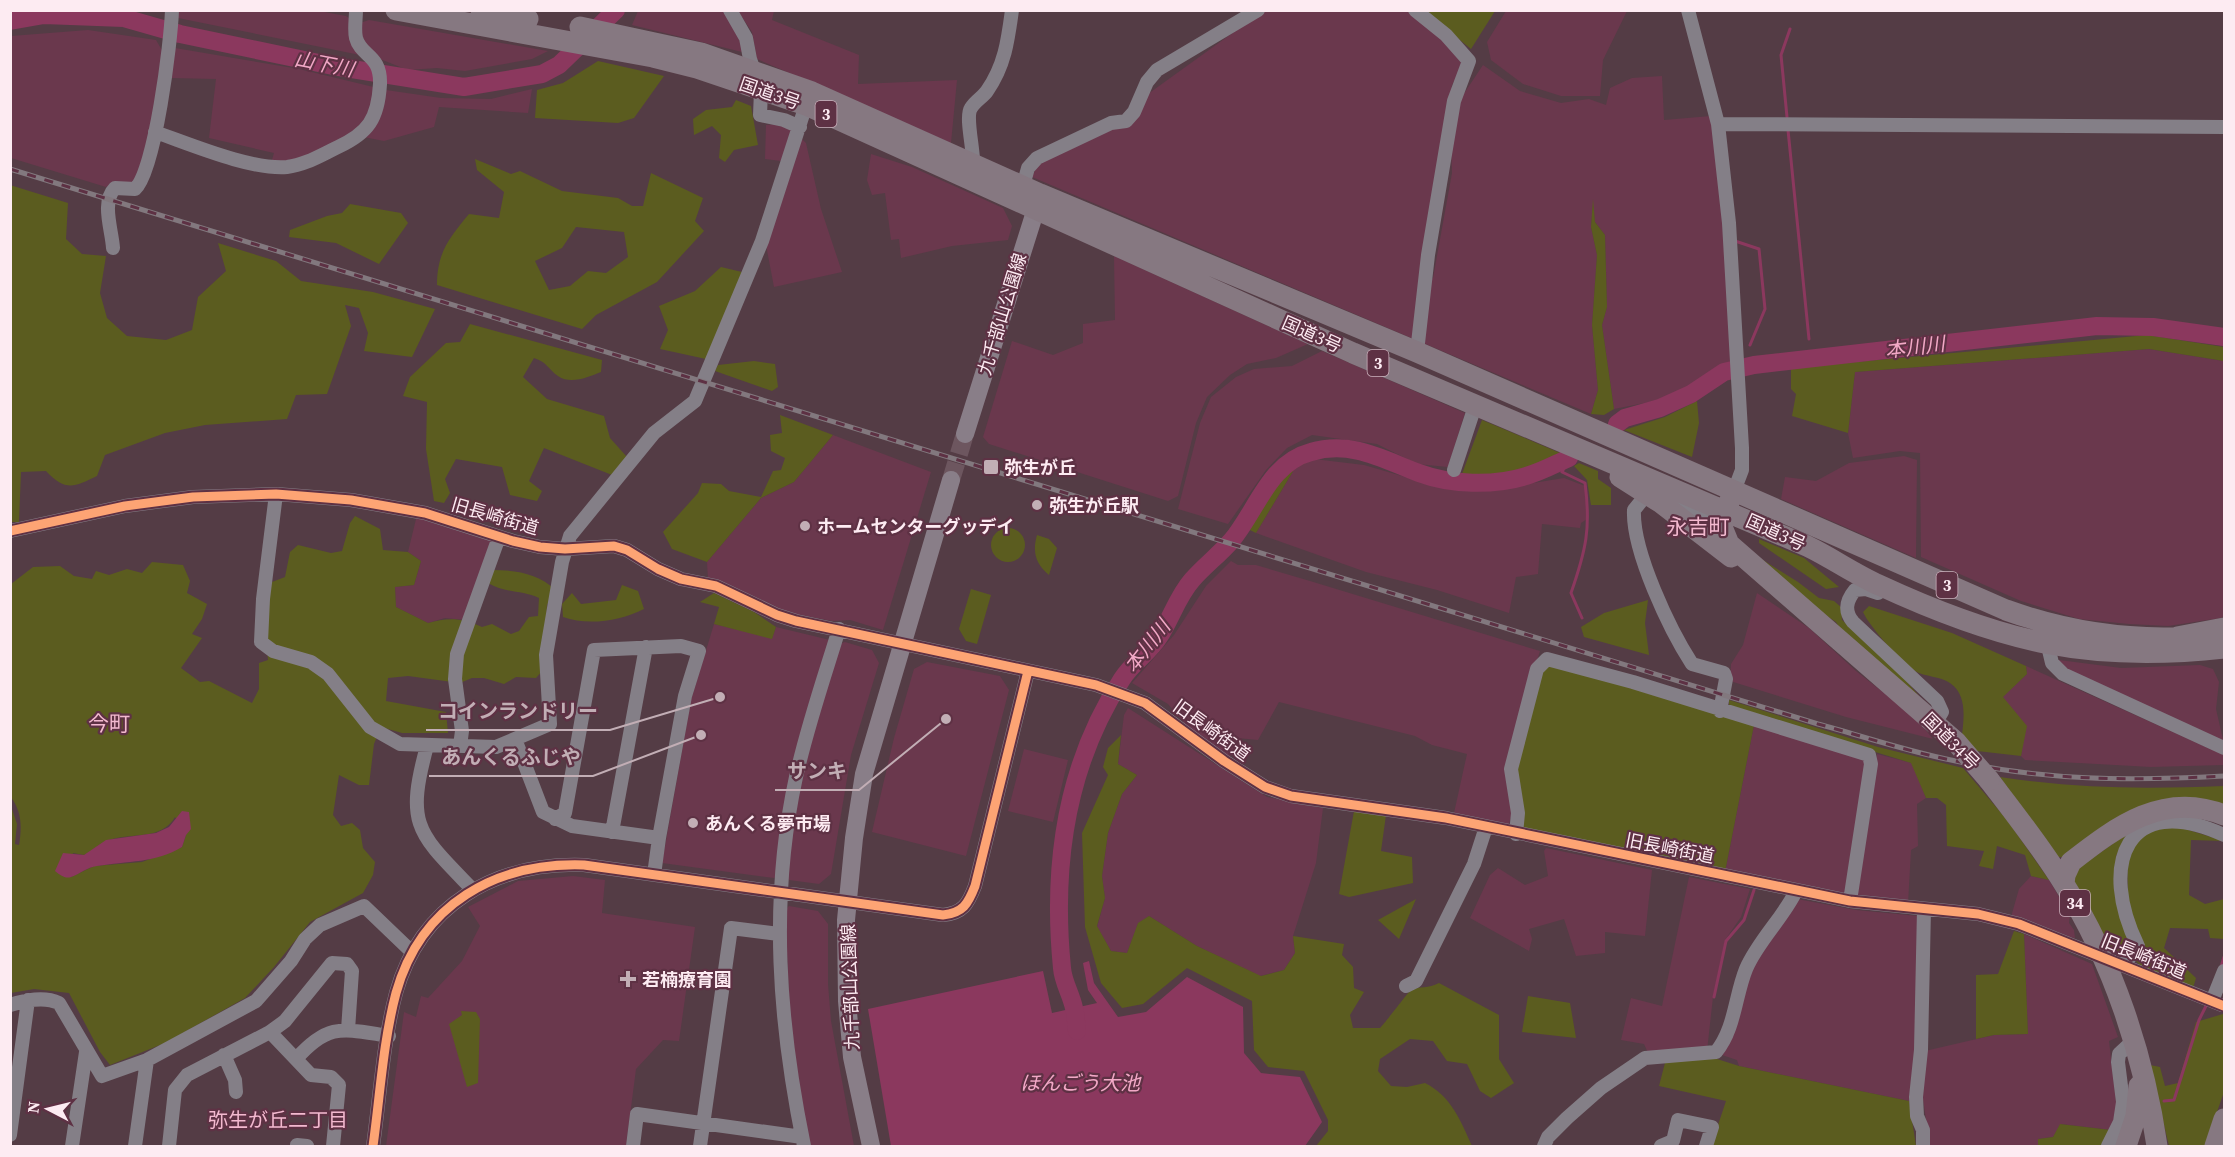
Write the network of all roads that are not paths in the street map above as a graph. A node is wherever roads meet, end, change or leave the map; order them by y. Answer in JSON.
{"nodes":[{"id":1,"x":356,"y":10,"type":"edge"},
{"id":2,"x":396,"y":10,"type":"edge"},
{"id":3,"x":481,"y":10,"type":"edge"},
{"id":4,"x":730,"y":10,"type":"edge"},
{"id":5,"x":1012,"y":10,"type":"edge"},
{"id":6,"x":1257,"y":10,"type":"edge"},
{"id":7,"x":1415,"y":10,"type":"edge"},
{"id":8,"x":1688,"y":10,"type":"edge"},
{"id":9,"x":171,"y":14,"type":"edge"},
{"id":10,"x":571,"y":33,"type":"junction"},
{"id":11,"x":612,"y":40,"type":"junction"},
{"id":12,"x":754,"y":70,"type":"junction"},
{"id":13,"x":762,"y":91,"type":"junction"},
{"id":14,"x":806,"y":105,"type":"junction"},
{"id":15,"x":1718,"y":124,"type":"junction"},
{"id":16,"x":800,"y":127,"type":"junction"},
{"id":17,"x":2224,"y":127,"type":"edge"},
{"id":18,"x":154,"y":132,"type":"junction"},
{"id":19,"x":973,"y":164,"type":"junction"},
{"id":20,"x":1032,"y":196,"type":"junction"},
{"id":21,"x":113,"y":248,"type":"dead end"},
{"id":22,"x":1417,"y":352,"type":"junction"},
{"id":23,"x":1476,"y":403,"type":"junction"},
{"id":24,"x":965,"y":434,"type":"tunnel mouth"},
{"id":25,"x":1588,"y":453,"type":"junction"},
{"id":26,"x":1454,"y":471,"type":"dead end"},
{"id":27,"x":951,"y":480,"type":"tunnel mouth"},
{"id":28,"x":1734,"y":491,"type":"junction"},
{"id":29,"x":276,"y":494,"type":"junction"},
{"id":30,"x":1647,"y":494,"type":"junction"},
{"id":31,"x":1723,"y":516,"type":"junction"},
{"id":32,"x":10,"y":531,"type":"edge"},
{"id":33,"x":499,"y":537,"type":"junction"},
{"id":34,"x":565,"y":549,"type":"junction"},
{"id":35,"x":1901,"y":595,"type":"junction"},
{"id":36,"x":1803,"y":611,"type":"junction"},
{"id":37,"x":1974,"y":625,"type":"junction"},
{"id":38,"x":2224,"y":628,"type":"edge"},
{"id":39,"x":839,"y":629,"type":"junction"},
{"id":40,"x":2224,"y":634,"type":"edge"},
{"id":41,"x":2171,"y":638,"type":"junction"},
{"id":42,"x":902,"y":645,"type":"junction"},
{"id":43,"x":2048,"y":646,"type":"junction"},
{"id":44,"x":646,"y":647,"type":"junction"},
{"id":45,"x":2224,"y":648,"type":"edge"},
{"id":46,"x":1028,"y":671,"type":"junction"},
{"id":47,"x":1720,"y":711,"type":"junction"},
{"id":48,"x":1936,"y":722,"type":"junction"},
{"id":49,"x":515,"y":739,"type":"junction"},
{"id":50,"x":427,"y":746,"type":"junction"},
{"id":51,"x":460,"y":746,"type":"junction"},
{"id":52,"x":2224,"y":748,"type":"edge"},
{"id":53,"x":2224,"y":815,"type":"edge"},
{"id":54,"x":555,"y":819,"type":"junction"},
{"id":55,"x":1486,"y":827,"type":"junction"},
{"id":56,"x":612,"y":832,"type":"junction"},
{"id":57,"x":1516,"y":834,"type":"junction"},
{"id":58,"x":2224,"y":836,"type":"edge"},
{"id":59,"x":659,"y":838,"type":"junction"},
{"id":60,"x":654,"y":875,"type":"junction"},
{"id":61,"x":2064,"y":884,"type":"junction"},
{"id":62,"x":472,"y":889,"type":"junction"},
{"id":63,"x":1796,"y":891,"type":"junction"},
{"id":64,"x":780,"y":892,"type":"junction"},
{"id":65,"x":1850,"y":901,"type":"junction"},
{"id":66,"x":848,"y":902,"type":"junction"},
{"id":67,"x":1924,"y":909,"type":"junction"},
{"id":68,"x":779,"y":934,"type":"junction"},
{"id":69,"x":412,"y":952,"type":"junction"},
{"id":70,"x":2101,"y":956,"type":"junction"},
{"id":71,"x":2125,"y":964,"type":"junction"},
{"id":72,"x":2224,"y":971,"type":"edge"},
{"id":73,"x":1406,"y":986,"type":"dead end"},
{"id":74,"x":28,"y":1000,"type":"junction"},
{"id":75,"x":10,"y":1005,"type":"edge"},
{"id":76,"x":348,"y":1030,"type":"junction"},
{"id":77,"x":270,"y":1032,"type":"junction"},
{"id":78,"x":389,"y":1036,"type":"junction"},
{"id":79,"x":2133,"y":1041,"type":"junction"},
{"id":80,"x":86,"y":1052,"type":"junction"},
{"id":81,"x":224,"y":1055,"type":"junction"},
{"id":82,"x":296,"y":1059,"type":"junction"},
{"id":83,"x":147,"y":1060,"type":"junction"},
{"id":84,"x":2139,"y":1078,"type":"junction"},
{"id":85,"x":236,"y":1092,"type":"dead end"},
{"id":86,"x":2224,"y":1119,"type":"edge"},
{"id":87,"x":703,"y":1123,"type":"junction"},
{"id":88,"x":2224,"y":1128,"type":"edge"},
{"id":89,"x":10,"y":1135,"type":"edge"},
{"id":90,"x":769,"y":1139,"type":"edge"},
{"id":91,"x":803,"y":1142,"type":"edge"},
{"id":92,"x":72,"y":1146,"type":"edge"},
{"id":93,"x":135,"y":1146,"type":"edge"},
{"id":94,"x":169,"y":1146,"type":"edge"},
{"id":95,"x":333,"y":1146,"type":"edge"},
{"id":96,"x":373,"y":1146,"type":"edge"},
{"id":97,"x":633,"y":1146,"type":"edge"},
{"id":98,"x":700,"y":1146,"type":"edge"},
{"id":99,"x":871,"y":1146,"type":"edge"},
{"id":100,"x":1544,"y":1146,"type":"edge"},
{"id":101,"x":1661,"y":1146,"type":"edge"},
{"id":102,"x":1706,"y":1146,"type":"edge"},
{"id":103,"x":1923,"y":1146,"type":"edge"},
{"id":104,"x":2108,"y":1146,"type":"edge"},
{"id":105,"x":2126,"y":1146,"type":"edge"},
{"id":106,"x":2146,"y":1146,"type":"edge"},
{"id":107,"x":2157,"y":1146,"type":"edge"},
{"id":108,"x":2215,"y":1146,"type":"edge"}],
"edges":[{"from":1,"to":18,"type":"street"},
{"from":2,"to":10,"type":"highway","name":"国道3号","number":"3"},
{"from":3,"to":10,"type":"highway","name":"国道3号","number":"3"},
{"from":4,"to":12,"type":"street"},
{"from":5,"to":19,"type":"street"},
{"from":6,"to":20,"type":"street"},
{"from":7,"to":22,"type":"street"},
{"from":8,"to":15,"type":"street"},
{"from":9,"to":18,"type":"street"},
{"from":10,"to":11,"type":"highway","name":"国道3号","number":"3"},
{"from":11,"to":12,"type":"highway","name":"国道3号","number":"3"},
{"from":11,"to":13,"type":"highway","name":"国道3号","number":"3"},
{"from":12,"to":13,"type":"street"},
{"from":12,"to":19,"type":"highway","name":"国道3号","number":"3"},
{"from":13,"to":14,"type":"highway","name":"国道3号","number":"3"},
{"from":13,"to":16,"type":"street"},
{"from":14,"to":16,"type":"street"},
{"from":14,"to":20,"type":"highway","name":"国道3号","number":"3"},
{"from":15,"to":17,"type":"street"},
{"from":15,"to":28,"type":"street"},
{"from":16,"to":34,"type":"street"},
{"from":18,"to":21,"type":"street"},
{"from":19,"to":20,"type":"highway","name":"国道3号","number":"3"},
{"from":20,"to":22,"type":"highway","name":"国道3号","number":"3"},
{"from":20,"to":23,"type":"highway","name":"国道3号","number":"3"},
{"from":20,"to":24,"type":"main road","name":"九千部山公園線"},
{"from":22,"to":28,"type":"highway","name":"国道3号","number":"3"},
{"from":23,"to":25,"type":"highway","name":"国道3号","number":"3"},
{"from":23,"to":26,"type":"street"},
{"from":25,"to":30,"type":"highway","number":"34"},
{"from":25,"to":31,"type":"highway","name":"国道3号","number":"3"},
{"from":27,"to":42,"type":"main road","name":"九千部山公園線"},
{"from":28,"to":31,"type":"highway"},
{"from":28,"to":35,"type":"highway"},
{"from":28,"to":41,"type":"highway","name":"国道3号","number":"3"},
{"from":29,"to":32,"type":"street","name":"旧長崎街道"},
{"from":29,"to":33,"type":"street","name":"旧長崎街道"},
{"from":29,"to":50,"type":"street"},
{"from":30,"to":31,"type":"street"},
{"from":30,"to":36,"type":"highway","number":"34"},
{"from":30,"to":47,"type":"street"},
{"from":31,"to":35,"type":"highway","name":"国道3号","number":"3"},
{"from":31,"to":36,"type":"highway","name":"国道34号","number":"34"},
{"from":33,"to":34,"type":"street","name":"旧長崎街道"},
{"from":33,"to":51,"type":"street"},
{"from":34,"to":39,"type":"street","name":"旧長崎街道"},
{"from":34,"to":49,"type":"street"},
{"from":35,"to":37,"type":"highway","name":"国道3号","number":"3"},
{"from":36,"to":48,"type":"highway","name":"国道34号","number":"34"},
{"from":37,"to":43,"type":"highway","name":"国道3号","number":"3"},
{"from":37,"to":48,"type":"street"},
{"from":38,"to":41,"type":"highway"},
{"from":39,"to":42,"type":"street","name":"旧長崎街道"},
{"from":39,"to":64,"type":"street"},
{"from":40,"to":41,"type":"highway","name":"国道3号","number":"3"},
{"from":42,"to":46,"type":"street","name":"旧長崎街道"},
{"from":42,"to":66,"type":"main road","name":"九千部山公園線"},
{"from":43,"to":45,"type":"highway","name":"国道3号","number":"3"},
{"from":43,"to":52,"type":"street"},
{"from":44,"to":54,"type":"street"},
{"from":44,"to":56,"type":"street"},
{"from":44,"to":59,"type":"street"},
{"from":46,"to":55,"type":"street","name":"旧長崎街道"},
{"from":46,"to":66,"type":"street"},
{"from":47,"to":57,"type":"street"},
{"from":47,"to":65,"type":"street"},
{"from":48,"to":61,"type":"highway","name":"国道34号","number":"34","bridge":true},
{"from":49,"to":51,"type":"street"},
{"from":49,"to":54,"type":"street"},
{"from":50,"to":51,"type":"street"},
{"from":50,"to":62,"type":"street"},
{"from":53,"to":61,"type":"highway"},
{"from":54,"to":56,"type":"street"},
{"from":55,"to":57,"type":"street","name":"旧長崎街道"},
{"from":55,"to":73,"type":"street"},
{"from":56,"to":59,"type":"street"},
{"from":57,"to":63,"type":"street","name":"旧長崎街道"},
{"from":58,"to":71,"type":"street"},
{"from":59,"to":60,"type":"street"},
{"from":60,"to":62,"type":"street"},
{"from":60,"to":64,"type":"street"},
{"from":61,"to":70,"type":"highway","name":"国道34号","number":"34"},
{"from":62,"to":69,"type":"street"},
{"from":63,"to":65,"type":"street","name":"旧長崎街道"},
{"from":63,"to":100,"type":"street"},
{"from":64,"to":66,"type":"street"},
{"from":64,"to":68,"type":"street"},
{"from":65,"to":67,"type":"street","name":"旧長崎街道"},
{"from":66,"to":99,"type":"main road","name":"九千部山公園線"},
{"from":67,"to":70,"type":"street","name":"旧長崎街道"},
{"from":67,"to":103,"type":"street"},
{"from":68,"to":87,"type":"street"},
{"from":68,"to":91,"type":"street"},
{"from":69,"to":78,"type":"street"},
{"from":69,"to":83,"type":"street"},
{"from":70,"to":71,"type":"street","name":"旧長崎街道"},
{"from":70,"to":79,"type":"highway","name":"国道34号","number":"34"},
{"from":71,"to":72,"type":"street","name":"旧長崎街道"},
{"from":74,"to":75,"type":"street"},
{"from":74,"to":80,"type":"street"},
{"from":74,"to":89,"type":"street"},
{"from":76,"to":77,"type":"street"},
{"from":76,"to":78,"type":"street"},
{"from":76,"to":82,"type":"street"},
{"from":77,"to":81,"type":"street"},
{"from":77,"to":82,"type":"street"},
{"from":78,"to":96,"type":"street"},
{"from":79,"to":84,"type":"highway","name":"国道34号","number":"34"},
{"from":79,"to":104,"type":"street"},
{"from":79,"to":107,"type":"highway","name":"国道34号","number":"34"},
{"from":80,"to":83,"type":"street"},
{"from":80,"to":92,"type":"street"},
{"from":81,"to":85,"type":"street"},
{"from":81,"to":94,"type":"street"},
{"from":82,"to":95,"type":"street"},
{"from":83,"to":93,"type":"street"},
{"from":84,"to":105,"type":"highway"},
{"from":84,"to":106,"type":"highway","name":"国道34号","number":"34"},
{"from":86,"to":108,"type":"highway"},
{"from":87,"to":90,"type":"street"},
{"from":87,"to":97,"type":"street"},
{"from":87,"to":98,"type":"street"},
{"from":88,"to":108,"type":"highway"},
{"from":90,"to":91,"type":"street"},
{"from":101,"to":102,"type":"street"}]}
